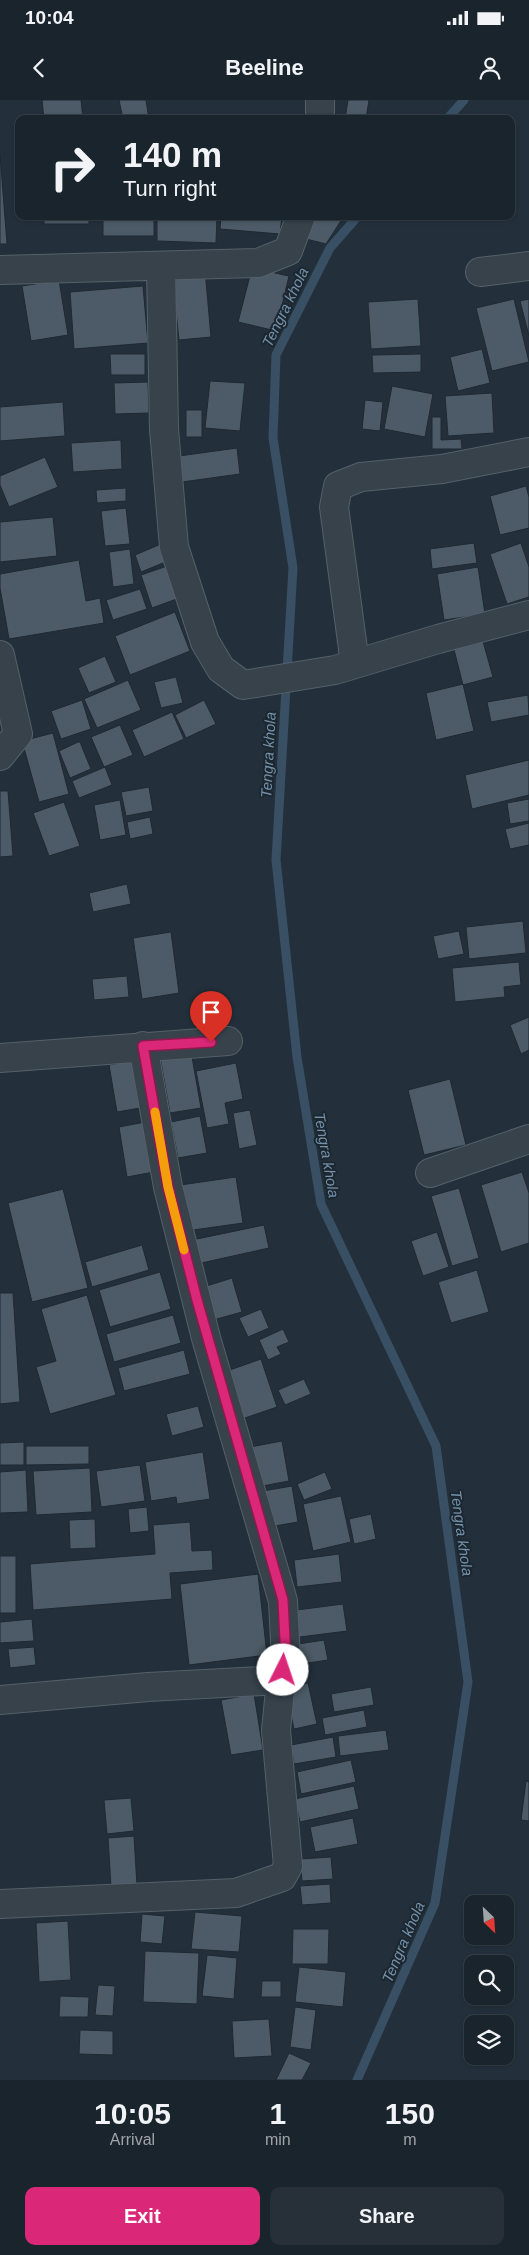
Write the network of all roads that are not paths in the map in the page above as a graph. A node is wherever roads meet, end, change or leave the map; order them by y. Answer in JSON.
{"nodes":[{"id":1,"x":320,"y":100,"type":"edge"},
{"id":2,"x":320,"y":115,"type":"edge"},
{"id":3,"x":300,"y":220,"type":"edge"},
{"id":4,"x":529,"y":266,"type":"edge"},
{"id":5,"x":161,"y":267,"type":"junction"},
{"id":6,"x":0,"y":270,"type":"edge"},
{"id":7,"x":480,"y":272,"type":"dead end"},
{"id":8,"x":529,"y":452,"type":"edge"},
{"id":9,"x":529,"y":615,"type":"edge"},
{"id":10,"x":0,"y":655,"type":"edge"},
{"id":11,"x":345,"y":667,"type":"junction"},
{"id":12,"x":0,"y":756,"type":"edge"},
{"id":13,"x":228,"y":1041,"type":"dead end"},
{"id":14,"x":143,"y":1046,"type":"junction"},
{"id":15,"x":0,"y":1058,"type":"edge"},
{"id":16,"x":529,"y":1139,"type":"edge"},
{"id":17,"x":430,"y":1173,"type":"dead end"},
{"id":18,"x":281,"y":1680,"type":"junction"},
{"id":19,"x":0,"y":1700,"type":"edge"},
{"id":20,"x":0,"y":1904,"type":"edge"}],
"edges":[{"from":1,"to":2,"type":"street"},
{"from":3,"to":5,"type":"street"},
{"from":4,"to":7,"type":"street"},
{"from":5,"to":6,"type":"street"},
{"from":5,"to":11,"type":"street"},
{"from":8,"to":11,"type":"street"},
{"from":9,"to":11,"type":"street"},
{"from":10,"to":12,"type":"street"},
{"from":13,"to":14,"type":"street"},
{"from":14,"to":15,"type":"street"},
{"from":14,"to":18,"type":"street"},
{"from":16,"to":17,"type":"street"},
{"from":18,"to":19,"type":"street"},
{"from":18,"to":20,"type":"street"}]}
